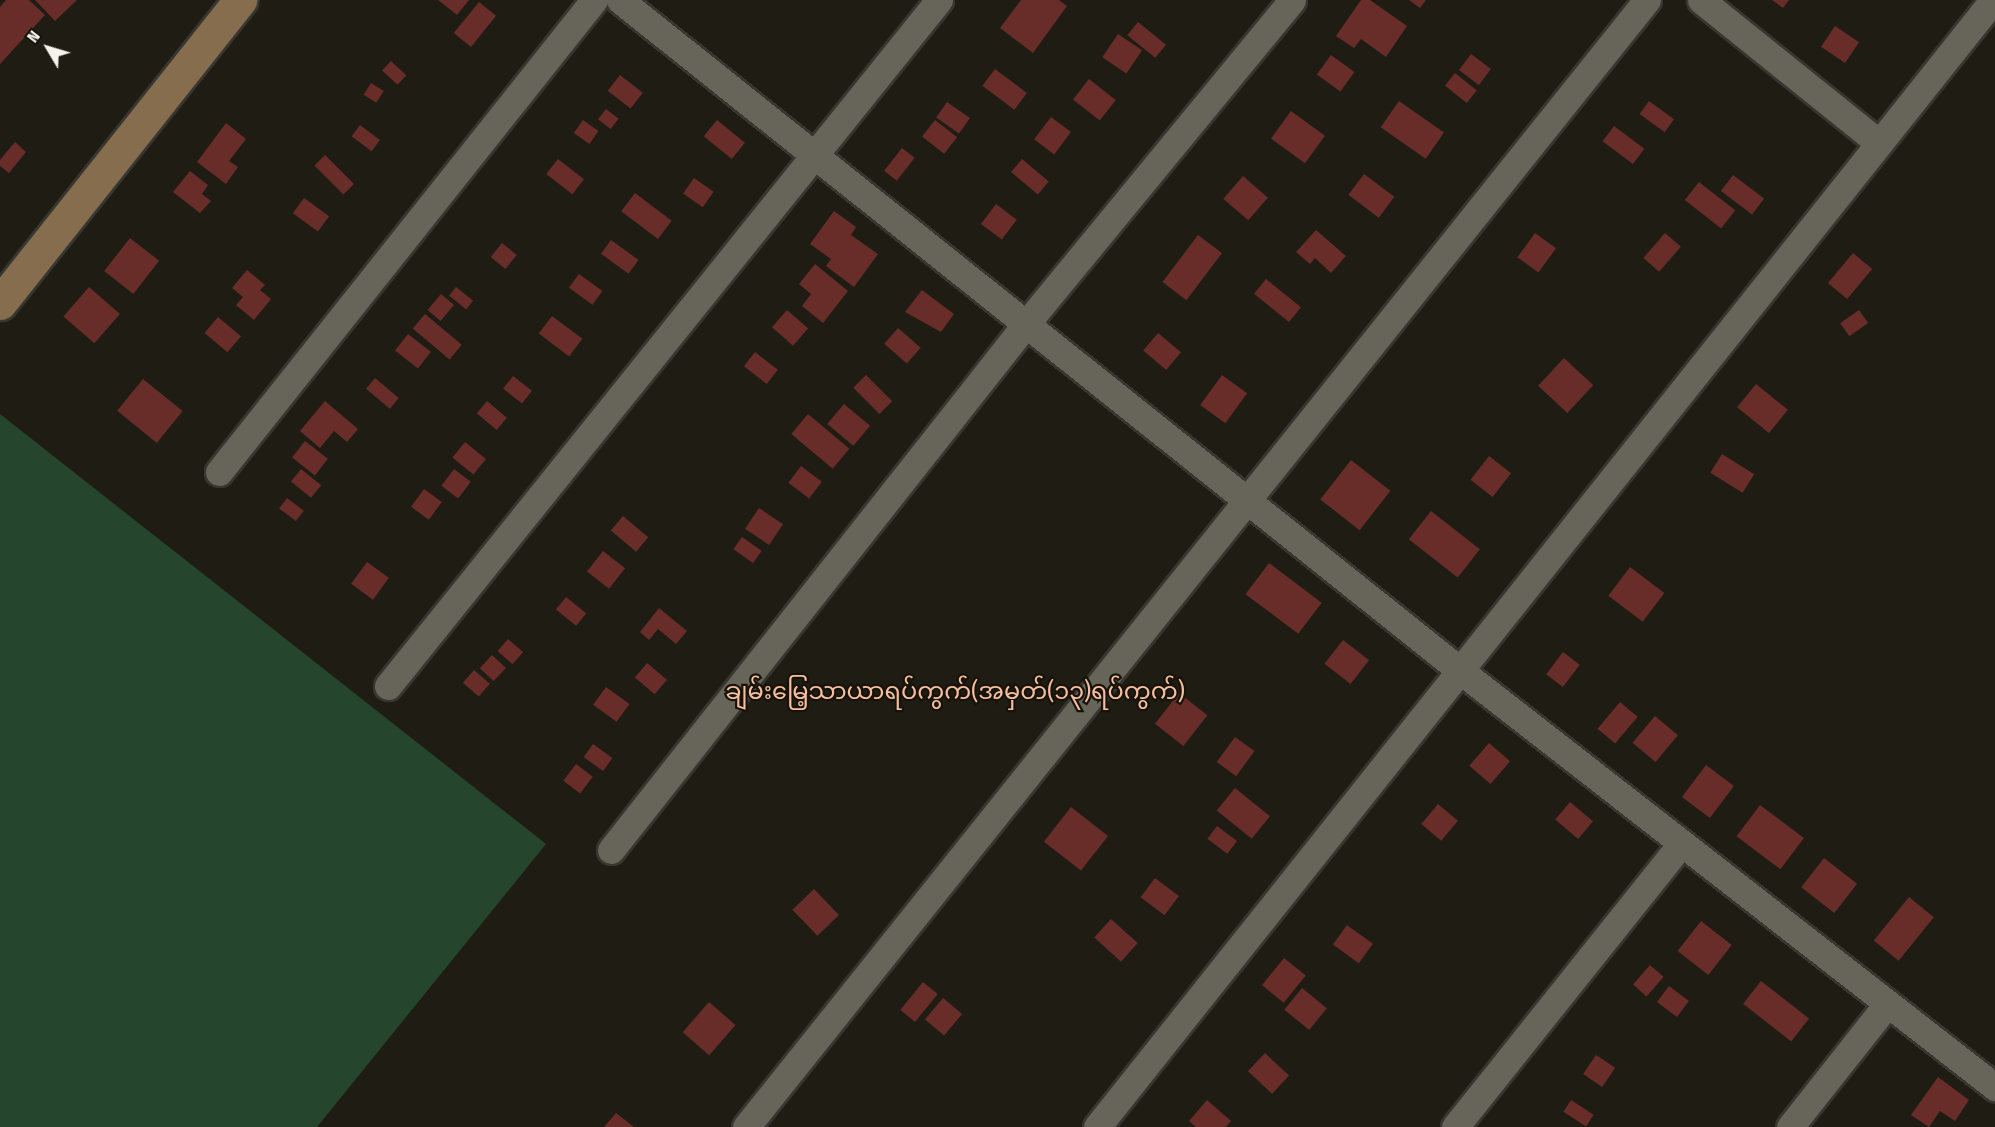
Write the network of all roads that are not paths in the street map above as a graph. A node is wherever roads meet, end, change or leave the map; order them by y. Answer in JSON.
{"nodes":[{"id":1,"x":240,"y":0,"type":"edge"},
{"id":2,"x":594,"y":0,"type":"edge"},
{"id":3,"x":620,"y":0,"type":"edge"},
{"id":4,"x":939,"y":0,"type":"edge"},
{"id":5,"x":1292,"y":0,"type":"edge"},
{"id":6,"x":1647,"y":0,"type":"edge"},
{"id":7,"x":1701,"y":0,"type":"edge"},
{"id":8,"x":1993,"y":0,"type":"edge"},
{"id":9,"x":1879,"y":143,"type":"junction"},
{"id":10,"x":814,"y":155,"type":"junction"},
{"id":11,"x":0,"y":303,"type":"edge"},
{"id":12,"x":1026,"y":324,"type":"junction"},
{"id":13,"x":219,"y":472,"type":"dead end"},
{"id":14,"x":1245,"y":499,"type":"junction"},
{"id":15,"x":1462,"y":672,"type":"junction"},
{"id":16,"x":388,"y":686,"type":"dead end"},
{"id":17,"x":1681,"y":844,"type":"junction"},
{"id":18,"x":611,"y":850,"type":"dead end"},
{"id":19,"x":1887,"y":1004,"type":"junction"},
{"id":20,"x":1995,"y":1087,"type":"edge"},
{"id":21,"x":746,"y":1127,"type":"edge"},
{"id":22,"x":1097,"y":1127,"type":"edge"},
{"id":23,"x":1455,"y":1127,"type":"edge"},
{"id":24,"x":1790,"y":1127,"type":"edge"}],
"edges":[{"from":1,"to":11,"type":"main road"},
{"from":2,"to":13,"type":"street"},
{"from":3,"to":10,"type":"street"},
{"from":4,"to":10,"type":"street"},
{"from":5,"to":12,"type":"street"},
{"from":6,"to":14,"type":"street"},
{"from":7,"to":9,"type":"street"},
{"from":8,"to":9,"type":"street"},
{"from":9,"to":15,"type":"street"},
{"from":10,"to":12,"type":"street"},
{"from":10,"to":16,"type":"street"},
{"from":12,"to":14,"type":"street"},
{"from":12,"to":18,"type":"street"},
{"from":14,"to":15,"type":"street"},
{"from":14,"to":21,"type":"street"},
{"from":15,"to":17,"type":"street"},
{"from":15,"to":22,"type":"street"},
{"from":17,"to":19,"type":"street"},
{"from":17,"to":23,"type":"street"},
{"from":19,"to":20,"type":"street"},
{"from":19,"to":24,"type":"street"}]}
